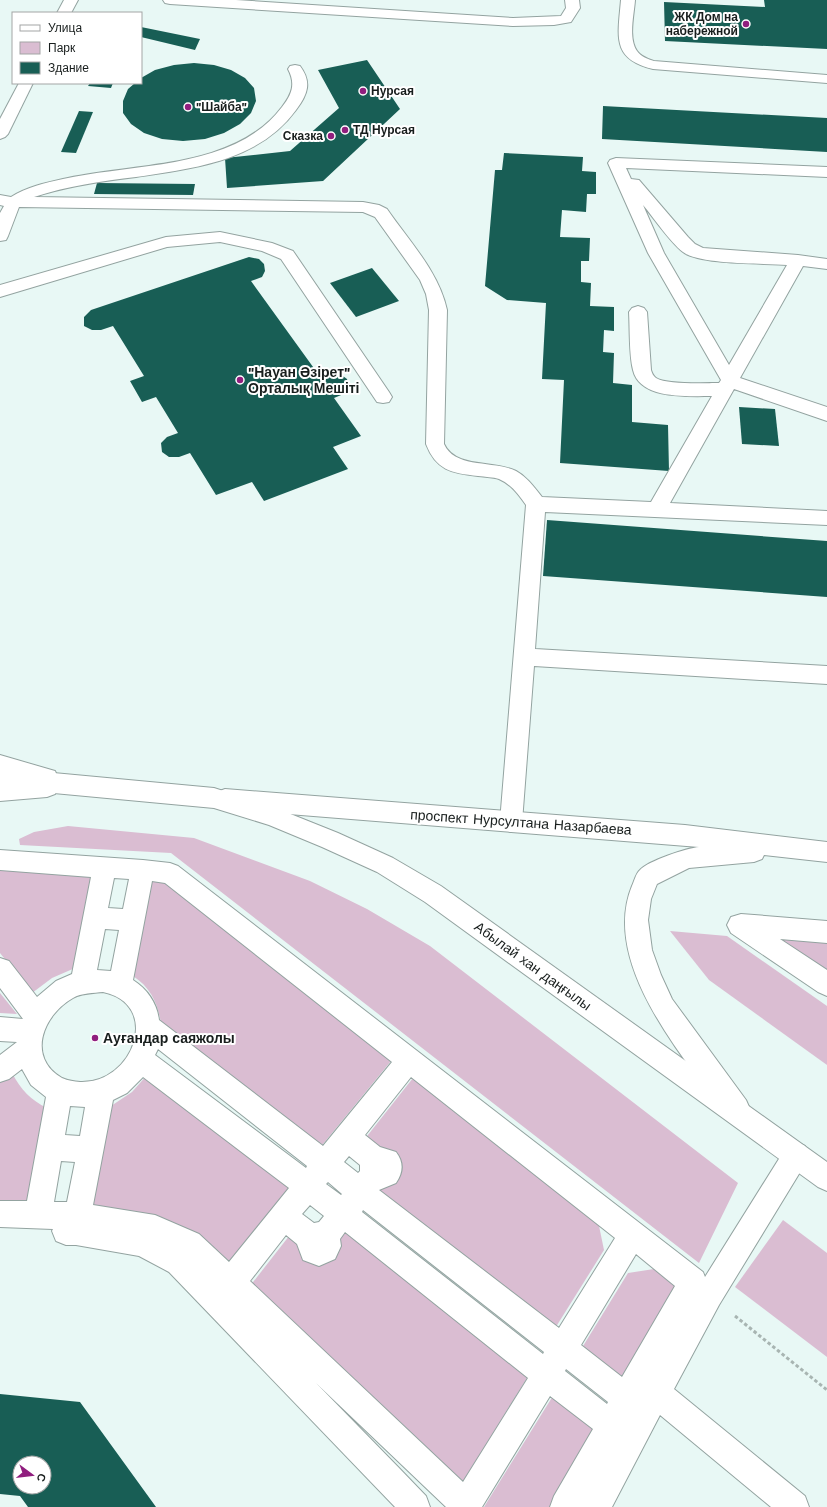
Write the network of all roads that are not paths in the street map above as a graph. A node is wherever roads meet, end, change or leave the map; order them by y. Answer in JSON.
{"nodes":[{"id":1,"x":71,"y":0,"type":"edge"},
{"id":2,"x":170,"y":0,"type":"edge"},
{"id":3,"x":572,"y":0,"type":"edge"},
{"id":4,"x":628,"y":0,"type":"edge"},
{"id":5,"x":65,"y":12,"type":"edge"},
{"id":6,"x":295,"y":69,"type":"dead end"},
{"id":7,"x":827,"y":79,"type":"edge"},
{"id":8,"x":25,"y":84,"type":"edge"},
{"id":9,"x":0,"y":134,"type":"edge"},
{"id":10,"x":616,"y":163,"type":"junction"},
{"id":11,"x":827,"y":172,"type":"edge"},
{"id":12,"x":7,"y":201,"type":"edge"},
{"id":13,"x":0,"y":236,"type":"edge"},
{"id":14,"x":798,"y":260,"type":"junction"},
{"id":15,"x":827,"y":264,"type":"edge"},
{"id":16,"x":0,"y":291,"type":"edge"},
{"id":17,"x":638,"y":312,"type":"dead end"},
{"id":18,"x":727,"y":386,"type":"junction"},
{"id":19,"x":383,"y":397,"type":"dead end"},
{"id":20,"x":827,"y":414,"type":"edge"},
{"id":21,"x":536,"y":504,"type":"junction"},
{"id":22,"x":656,"y":510,"type":"junction"},
{"id":23,"x":827,"y":518,"type":"edge"},
{"id":24,"x":524,"y":657,"type":"junction"},
{"id":25,"x":827,"y":675,"type":"edge"},
{"id":26,"x":0,"y":764,"type":"edge"},
{"id":27,"x":0,"y":778,"type":"edge"},
{"id":28,"x":69,"y":785,"type":"junction"},
{"id":29,"x":0,"y":791,"type":"edge"},
{"id":30,"x":214,"y":798,"type":"junction"},
{"id":31,"x":511,"y":822,"type":"junction"},
{"id":32,"x":793,"y":849,"type":"junction"},
{"id":33,"x":827,"y":852,"type":"edge"},
{"id":34,"x":0,"y":860,"type":"edge"},
{"id":35,"x":104,"y":867,"type":"junction"},
{"id":36,"x":143,"y":870,"type":"junction"},
{"id":37,"x":94,"y":918,"type":"junction"},
{"id":38,"x":133,"y":920,"type":"junction"},
{"id":39,"x":827,"y":932,"type":"edge"},
{"id":40,"x":0,"y":969,"type":"edge"},
{"id":41,"x":83,"y":982,"type":"junction"},
{"id":42,"x":827,"y":984,"type":"edge"},
{"id":43,"x":120,"y":986,"type":"junction"},
{"id":44,"x":149,"y":1027,"type":"junction"},
{"id":45,"x":0,"y":1029,"type":"edge"},
{"id":46,"x":33,"y":1032,"type":"junction"},
{"id":47,"x":188,"y":1058,"type":"junction"},
{"id":48,"x":141,"y":1060,"type":"junction"},
{"id":49,"x":409,"y":1060,"type":"junction"},
{"id":50,"x":0,"y":1070,"type":"edge"},
{"id":51,"x":168,"y":1080,"type":"junction"},
{"id":52,"x":224,"y":1086,"type":"junction"},
{"id":53,"x":60,"y":1092,"type":"junction"},
{"id":54,"x":101,"y":1093,"type":"junction"},
{"id":55,"x":205,"y":1108,"type":"junction"},
{"id":56,"x":258,"y":1113,"type":"junction"},
{"id":57,"x":741,"y":1115,"type":"junction"},
{"id":58,"x":240,"y":1134,"type":"junction"},
{"id":59,"x":347,"y":1138,"type":"junction"},
{"id":60,"x":292,"y":1139,"type":"junction"},
{"id":61,"x":50,"y":1148,"type":"junction"},
{"id":62,"x":90,"y":1149,"type":"junction"},
{"id":63,"x":796,"y":1155,"type":"junction"},
{"id":64,"x":276,"y":1161,"type":"junction"},
{"id":65,"x":325,"y":1165,"type":"junction"},
{"id":66,"x":371,"y":1176,"type":"junction"},
{"id":67,"x":827,"y":1178,"type":"edge"},
{"id":68,"x":308,"y":1186,"type":"junction"},
{"id":69,"x":343,"y":1213,"type":"junction"},
{"id":70,"x":0,"y":1214,"type":"edge"},
{"id":71,"x":38,"y":1215,"type":"junction"},
{"id":72,"x":78,"y":1216,"type":"junction"},
{"id":73,"x":284,"y":1217,"type":"junction"},
{"id":74,"x":0,"y":1229,"type":"edge"},
{"id":75,"x":632,"y":1235,"type":"junction"},
{"id":76,"x":421,"y":1239,"type":"junction"},
{"id":77,"x":404,"y":1262,"type":"junction"},
{"id":78,"x":465,"y":1273,"type":"junction"},
{"id":79,"x":231,"y":1282,"type":"junction"},
{"id":80,"x":448,"y":1297,"type":"junction"},
{"id":81,"x":514,"y":1311,"type":"junction"},
{"id":82,"x":498,"y":1337,"type":"junction"},
{"id":83,"x":562,"y":1348,"type":"junction"},
{"id":84,"x":545,"y":1374,"type":"junction"},
{"id":85,"x":656,"y":1393,"type":"junction"},
{"id":86,"x":626,"y":1398,"type":"junction"},
{"id":87,"x":611,"y":1425,"type":"junction"},
{"id":88,"x":467,"y":1506,"type":"edge"},
{"id":89,"x":415,"y":1507,"type":"edge"},
{"id":90,"x":565,"y":1507,"type":"edge"},
{"id":91,"x":596,"y":1507,"type":"edge"},
{"id":92,"x":794,"y":1507,"type":"edge"}],
"edges":[{"from":1,"to":5,"type":"main road"},
{"from":2,"to":3,"type":"main road"},
{"from":4,"to":7,"type":"main road"},
{"from":6,"to":12,"type":"main road"},
{"from":8,"to":9,"type":"main road"},
{"from":10,"to":11,"type":"main road"},
{"from":10,"to":14,"type":"main road"},
{"from":10,"to":18,"type":"main road"},
{"from":12,"to":13,"type":"main road"},
{"from":12,"to":21,"type":"main road"},
{"from":14,"to":15,"type":"main road"},
{"from":14,"to":18,"type":"main road"},
{"from":16,"to":19,"type":"main road"},
{"from":17,"to":18,"type":"main road"},
{"from":18,"to":20,"type":"main road"},
{"from":18,"to":22,"type":"main road"},
{"from":21,"to":22,"type":"main road"},
{"from":21,"to":24,"type":"main road"},
{"from":22,"to":23,"type":"main road"},
{"from":24,"to":25,"type":"main road"},
{"from":24,"to":31,"type":"main road"},
{"from":26,"to":28,"type":"main road"},
{"from":27,"to":28,"type":"main road"},
{"from":28,"to":29,"type":"main road"},
{"from":28,"to":30,"type":"main road"},
{"from":30,"to":31,"type":"main road","name":"проспект Нурсултана Назарбаева"},
{"from":30,"to":57,"type":"main road","name":"Абылай хан даңғылы"},
{"from":31,"to":32,"type":"main road","name":"проспект Нурсултана Назарбаева"},
{"from":32,"to":33,"type":"main road","name":"проспект Нурсултана Назарбаева"},
{"from":32,"to":57,"type":"main road"},
{"from":34,"to":35,"type":"main road"},
{"from":35,"to":36,"type":"main road"},
{"from":35,"to":37,"type":"main road"},
{"from":36,"to":38,"type":"main road"},
{"from":36,"to":49,"type":"main road"},
{"from":37,"to":38,"type":"main road"},
{"from":37,"to":41,"type":"main road"},
{"from":38,"to":43,"type":"main road"},
{"from":39,"to":42,"type":"main road"},
{"from":40,"to":46,"type":"main road"},
{"from":41,"to":43,"type":"main road"},
{"from":41,"to":46,"type":"main road"},
{"from":43,"to":44,"type":"main road"},
{"from":44,"to":47,"type":"main road"},
{"from":44,"to":48,"type":"main road"},
{"from":45,"to":46,"type":"main road"},
{"from":46,"to":50,"type":"main road"},
{"from":46,"to":53,"type":"main road"},
{"from":47,"to":51,"type":"main road"},
{"from":47,"to":52,"type":"main road"},
{"from":48,"to":51,"type":"main road"},
{"from":48,"to":54,"type":"main road"},
{"from":49,"to":59,"type":"main road"},
{"from":49,"to":75,"type":"main road"},
{"from":51,"to":55,"type":"main road"},
{"from":52,"to":55,"type":"main road"},
{"from":52,"to":56,"type":"main road"},
{"from":53,"to":54,"type":"main road"},
{"from":53,"to":61,"type":"main road"},
{"from":54,"to":62,"type":"main road"},
{"from":55,"to":58,"type":"main road"},
{"from":56,"to":58,"type":"main road"},
{"from":56,"to":60,"type":"main road"},
{"from":57,"to":63,"type":"main road","name":"Абылай хан даңғылы"},
{"from":58,"to":64,"type":"main road"},
{"from":59,"to":65,"type":"main road"},
{"from":59,"to":66,"type":"main road"},
{"from":60,"to":64,"type":"main road"},
{"from":60,"to":65,"type":"main road"},
{"from":61,"to":62,"type":"main road"},
{"from":61,"to":71,"type":"main road"},
{"from":62,"to":72,"type":"main road"},
{"from":63,"to":67,"type":"main road","name":"Абылай хан даңғылы"},
{"from":63,"to":85,"type":"main road"},
{"from":64,"to":68,"type":"main road"},
{"from":65,"to":66,"type":"main road"},
{"from":65,"to":68,"type":"main road"},
{"from":66,"to":69,"type":"main road"},
{"from":66,"to":76,"type":"main road"},
{"from":68,"to":69,"type":"main road"},
{"from":68,"to":73,"type":"main road"},
{"from":69,"to":73,"type":"main road"},
{"from":69,"to":77,"type":"main road"},
{"from":70,"to":71,"type":"main road"},
{"from":71,"to":72,"type":"main road"},
{"from":72,"to":79,"type":"main road"},
{"from":73,"to":79,"type":"main road"},
{"from":74,"to":89,"type":"main road"},
{"from":75,"to":83,"type":"main road"},
{"from":75,"to":86,"type":"main road"},
{"from":76,"to":77,"type":"main road"},
{"from":76,"to":78,"type":"main road"},
{"from":77,"to":80,"type":"main road"},
{"from":78,"to":80,"type":"main road"},
{"from":78,"to":81,"type":"main road"},
{"from":79,"to":88,"type":"main road"},
{"from":80,"to":82,"type":"main road"},
{"from":81,"to":82,"type":"main road"},
{"from":81,"to":83,"type":"main road"},
{"from":82,"to":84,"type":"main road"},
{"from":83,"to":84,"type":"main road"},
{"from":83,"to":86,"type":"main road"},
{"from":84,"to":87,"type":"main road"},
{"from":84,"to":88,"type":"main road"},
{"from":85,"to":91,"type":"main road"},
{"from":85,"to":92,"type":"main road"},
{"from":86,"to":87,"type":"main road"},
{"from":87,"to":90,"type":"main road"}]}
